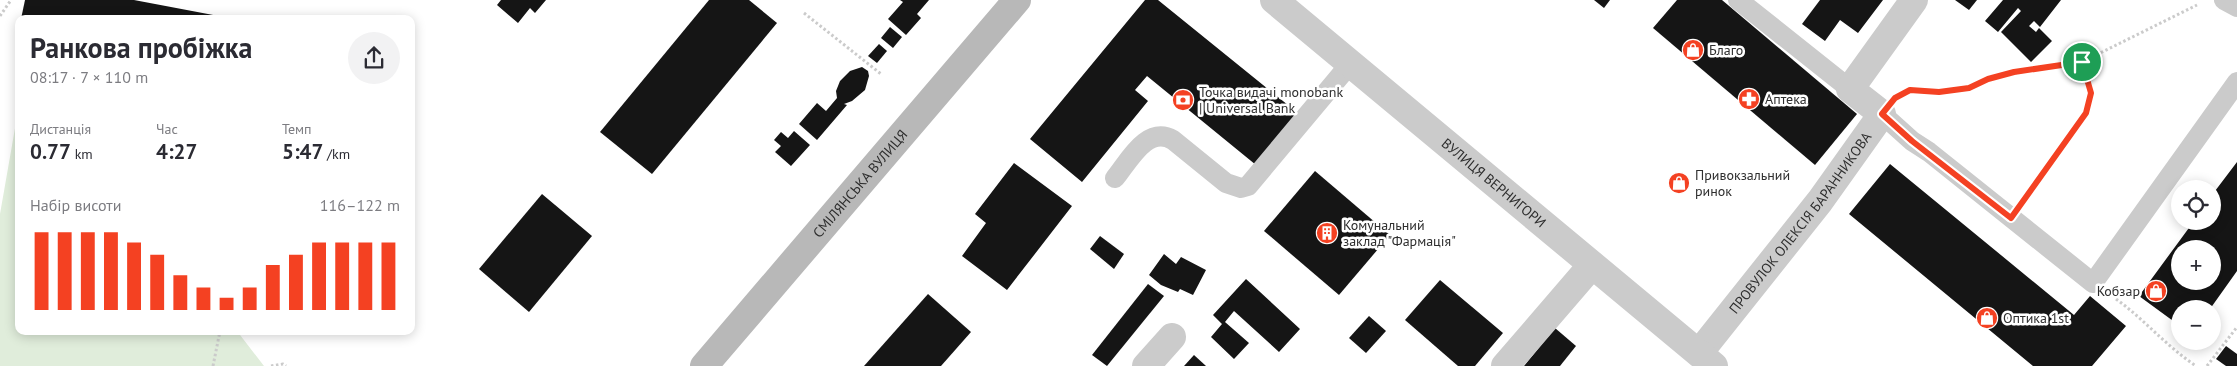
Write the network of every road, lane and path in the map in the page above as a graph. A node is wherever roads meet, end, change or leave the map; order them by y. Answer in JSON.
{"nodes":[{"id":1,"x":11,"y":0,"type":"edge"},
{"id":2,"x":1016,"y":0,"type":"edge"},
{"id":3,"x":1274,"y":0,"type":"edge"},
{"id":4,"x":1738,"y":0,"type":"edge"},
{"id":5,"x":1914,"y":0,"type":"edge"},
{"id":6,"x":2224,"y":0,"type":"edge"},
{"id":7,"x":2199,"y":4,"type":"dead end"},
{"id":8,"x":2237,"y":7,"type":"edge"},
{"id":9,"x":804,"y":12,"type":"dead end"},
{"id":10,"x":0,"y":16,"type":"edge"},
{"id":11,"x":2082,"y":62,"type":"junction"},
{"id":12,"x":1350,"y":64,"type":"junction"},
{"id":13,"x":881,"y":74,"type":"dead end"},
{"id":14,"x":2237,"y":82,"type":"edge"},
{"id":15,"x":1850,"y":89,"type":"junction"},
{"id":16,"x":1882,"y":114,"type":"junction"},
{"id":17,"x":1115,"y":178,"type":"dead end"},
{"id":18,"x":2011,"y":218,"type":"junction"},
{"id":19,"x":1592,"y":265,"type":"junction"},
{"id":20,"x":2093,"y":283,"type":"junction"},
{"id":21,"x":2237,"y":327,"type":"edge"},
{"id":22,"x":219,"y":335,"type":"edge"},
{"id":23,"x":1172,"y":337,"type":"dead end"},
{"id":24,"x":1707,"y":360,"type":"edge"},
{"id":25,"x":213,"y":366,"type":"edge"},
{"id":26,"x":271,"y":366,"type":"edge"},
{"id":27,"x":286,"y":366,"type":"edge"},
{"id":28,"x":704,"y":366,"type":"edge"},
{"id":29,"x":1146,"y":366,"type":"edge"},
{"id":30,"x":1505,"y":366,"type":"edge"},
{"id":31,"x":2196,"y":366,"type":"edge"},
{"id":32,"x":2207,"y":366,"type":"edge"}],
"edges":[{"from":1,"to":10,"type":"path"},
{"from":2,"to":28,"type":"main road","name":"СМІЛЯНСЬКА ВУЛИЦЯ"},
{"from":3,"to":12,"type":"street","name":"ВУЛИЦЯ ВЕРНИГОРИ"},
{"from":4,"to":15,"type":"lane"},
{"from":5,"to":15,"type":"street"},
{"from":6,"to":8,"type":"lane"},
{"from":7,"to":11,"type":"path"},
{"from":9,"to":13,"type":"path"},
{"from":11,"to":16,"type":"path"},
{"from":11,"to":18,"type":"path"},
{"from":12,"to":17,"type":"lane"},
{"from":12,"to":19,"type":"street","name":"ВУЛИЦЯ ВЕРНИГОРИ"},
{"from":14,"to":20,"type":"lane"},
{"from":15,"to":16,"type":"street"},
{"from":16,"to":18,"type":"lane"},
{"from":16,"to":24,"type":"street","name":"ПРОВУЛОК ОЛЕКСІЯ БАРАННИКОВА"},
{"from":18,"to":20,"type":"lane"},
{"from":19,"to":24,"type":"street","name":"ВУЛИЦЯ ВЕРНИГОРИ"},
{"from":19,"to":30,"type":"street"},
{"from":20,"to":31,"type":"path"},
{"from":21,"to":32,"type":"path"},
{"from":22,"to":25,"type":"path"},
{"from":23,"to":29,"type":"street"},
{"from":26,"to":27,"type":"path"}]}
